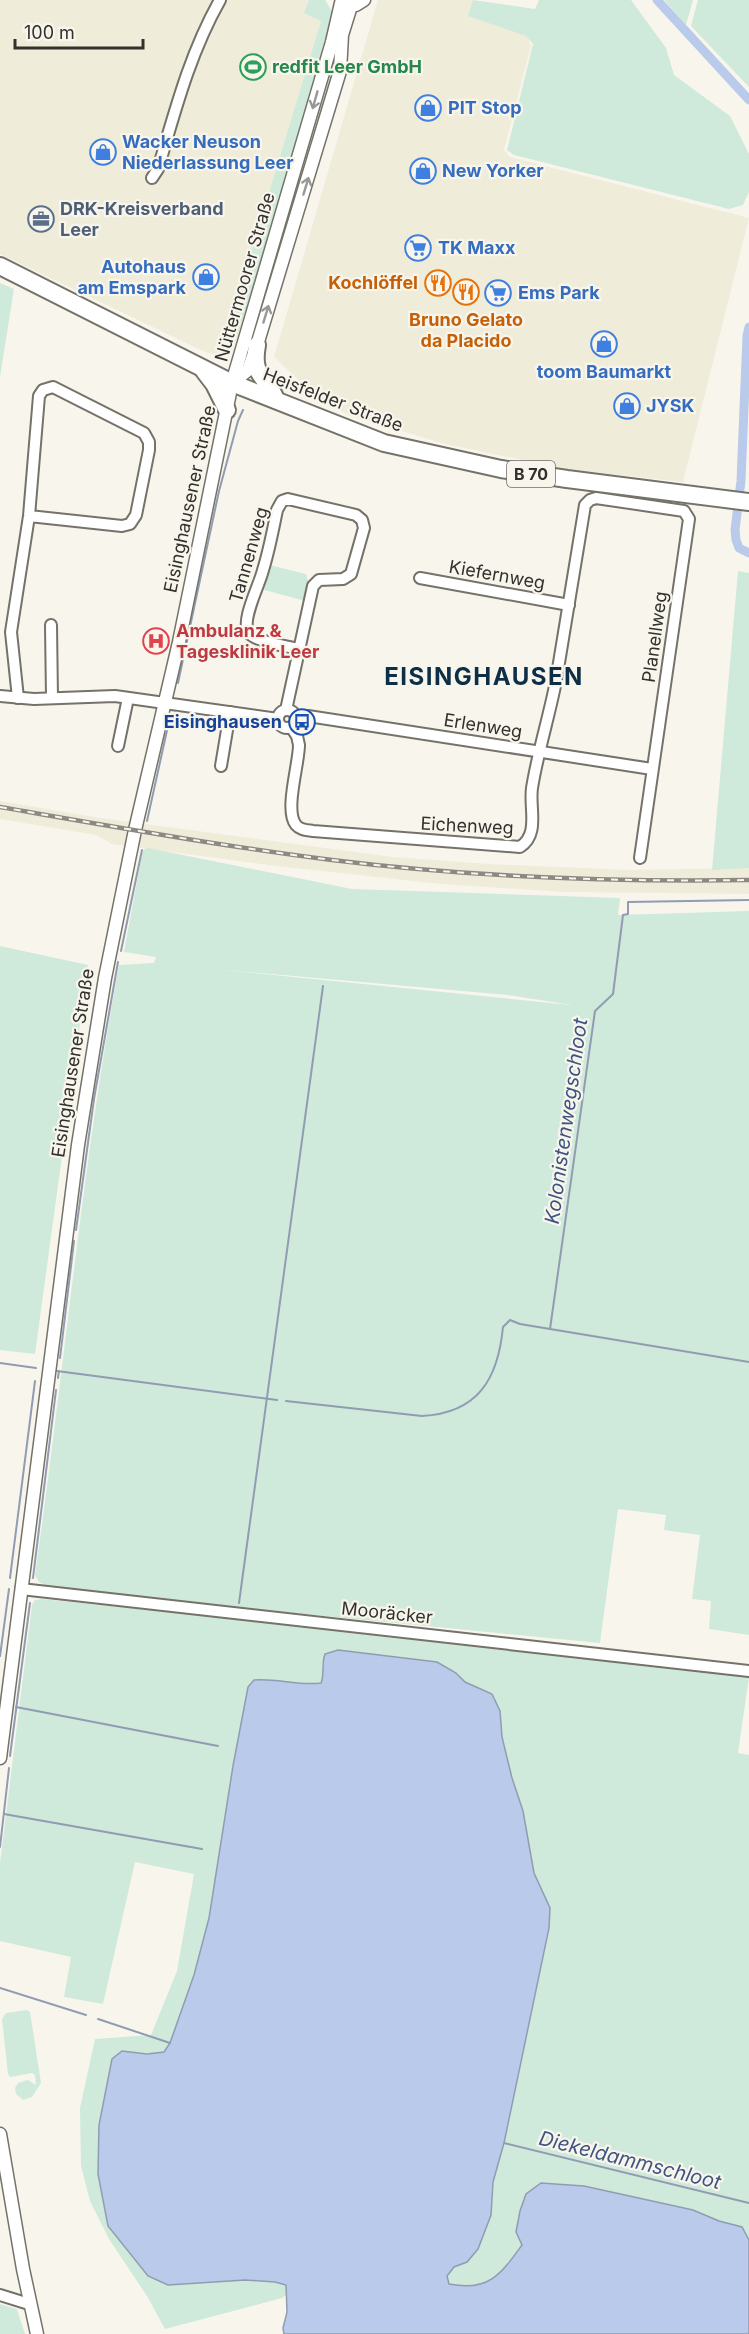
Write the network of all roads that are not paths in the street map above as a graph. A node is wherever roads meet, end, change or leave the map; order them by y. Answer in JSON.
{"nodes":[{"id":1,"x":220,"y":0,"type":"edge"},
{"id":2,"x":364,"y":0,"type":"edge"},
{"id":3,"x":343,"y":3,"type":"edge"},
{"id":4,"x":152,"y":178,"type":"dead end"},
{"id":5,"x":0,"y":266,"type":"edge"},
{"id":6,"x":257,"y":345,"type":"junction"},
{"id":7,"x":202,"y":368,"type":"junction"},
{"id":8,"x":232,"y":383,"type":"junction"},
{"id":9,"x":276,"y":400,"type":"junction"},
{"id":10,"x":226,"y":410,"type":"junction"},
{"id":11,"x":596,"y":498,"type":"joint"},
{"id":12,"x":741,"y":501,"type":"edge"},
{"id":13,"x":29,"y":516,"type":"junction"},
{"id":14,"x":420,"y":578,"type":"dead end"},
{"id":15,"x":568,"y":605,"type":"junction"},
{"id":16,"x":51,"y":625,"type":"dead end"},
{"id":17,"x":298,"y":649,"type":"junction"},
{"id":18,"x":0,"y":696,"type":"edge"},
{"id":19,"x":18,"y":698,"type":"junction"},
{"id":20,"x":51,"y":698,"type":"junction"},
{"id":21,"x":128,"y":698,"type":"junction"},
{"id":22,"x":166,"y":702,"type":"junction"},
{"id":23,"x":286,"y":710,"type":"junction"},
{"id":24,"x":230,"y":712,"type":"junction"},
{"id":25,"x":308,"y":716,"type":"dead end"},
{"id":26,"x":278,"y":719,"type":"junction"},
{"id":27,"x":291,"y":727,"type":"junction"},
{"id":28,"x":117,"y":746,"type":"dead end"},
{"id":29,"x":538,"y":751,"type":"junction"},
{"id":30,"x":221,"y":766,"type":"dead end"},
{"id":31,"x":652,"y":769,"type":"junction"},
{"id":32,"x":640,"y":858,"type":"dead end"},
{"id":33,"x":21,"y":1589,"type":"junction"},
{"id":34,"x":749,"y":1671,"type":"edge"},
{"id":35,"x":0,"y":1758,"type":"edge"},
{"id":36,"x":0,"y":2134,"type":"edge"},
{"id":37,"x":0,"y":2295,"type":"edge"},
{"id":38,"x":29,"y":2304,"type":"junction"},
{"id":39,"x":37,"y":2334,"type":"edge"}],
"edges":[{"from":1,"to":4,"type":"street"},
{"from":2,"to":3,"type":"street"},
{"from":6,"to":3,"type":"street","name":"Nüttermoorer Straße","one_way":true},
{"from":3,"to":8,"type":"street","name":"Nüttermoorer Straße","one_way":true},
{"from":5,"to":7,"type":"main road","name":"Heisfelder Straße","number":"B 70"},
{"from":6,"to":8,"type":"street","name":"Nüttermoorer Straße"},
{"from":6,"to":9,"type":"main road"},
{"from":7,"to":8,"type":"main road","name":"Heisfelder Straße","number":"B 70"},
{"from":7,"to":10,"type":"main road"},
{"from":8,"to":9,"type":"main road","name":"Heisfelder Straße","number":"B 70"},
{"from":8,"to":10,"type":"street","name":"Eisinghausener Straße"},
{"from":9,"to":12,"type":"main road","name":"Heisfelder Straße","number":"B 70"},
{"from":10,"to":22,"type":"street","name":"Eisinghausener Straße"},
{"from":11,"to":15,"type":"street","name":"Eichenweg"},
{"from":11,"to":31,"type":"street","name":"Planellweg"},
{"from":13,"to":13,"type":"street"},
{"from":13,"to":19,"type":"street"},
{"from":14,"to":15,"type":"street","name":"Kiefernweg"},
{"from":15,"to":29,"type":"street","name":"Eichenweg"},
{"from":16,"to":20,"type":"street"},
{"from":17,"to":17,"type":"street","name":"Tannenweg"},
{"from":17,"to":23,"type":"street","name":"Tannenweg"},
{"from":18,"to":19,"type":"street"},
{"from":19,"to":20,"type":"street"},
{"from":20,"to":21,"type":"street"},
{"from":21,"to":22,"type":"street"},
{"from":21,"to":28,"type":"street"},
{"from":22,"to":24,"type":"street"},
{"from":22,"to":33,"type":"street","name":"Eisinghausener Straße"},
{"from":23,"to":26,"type":"street"},
{"from":23,"to":27,"type":"street"},
{"from":24,"to":26,"type":"street"},
{"from":24,"to":30,"type":"street"},
{"from":25,"to":29,"type":"street","name":"Erlenweg"},
{"from":26,"to":27,"type":"street"},
{"from":27,"to":29,"type":"street","name":"Eichenweg"},
{"from":29,"to":31,"type":"street","name":"Erlenweg"},
{"from":31,"to":32,"type":"street","name":"Planellweg"},
{"from":33,"to":34,"type":"street","name":"Mooräcker"},
{"from":33,"to":35,"type":"street","name":"Eisinghausener Straße"},
{"from":36,"to":38,"type":"street"},
{"from":37,"to":38,"type":"street"},
{"from":38,"to":39,"type":"street"}]}
